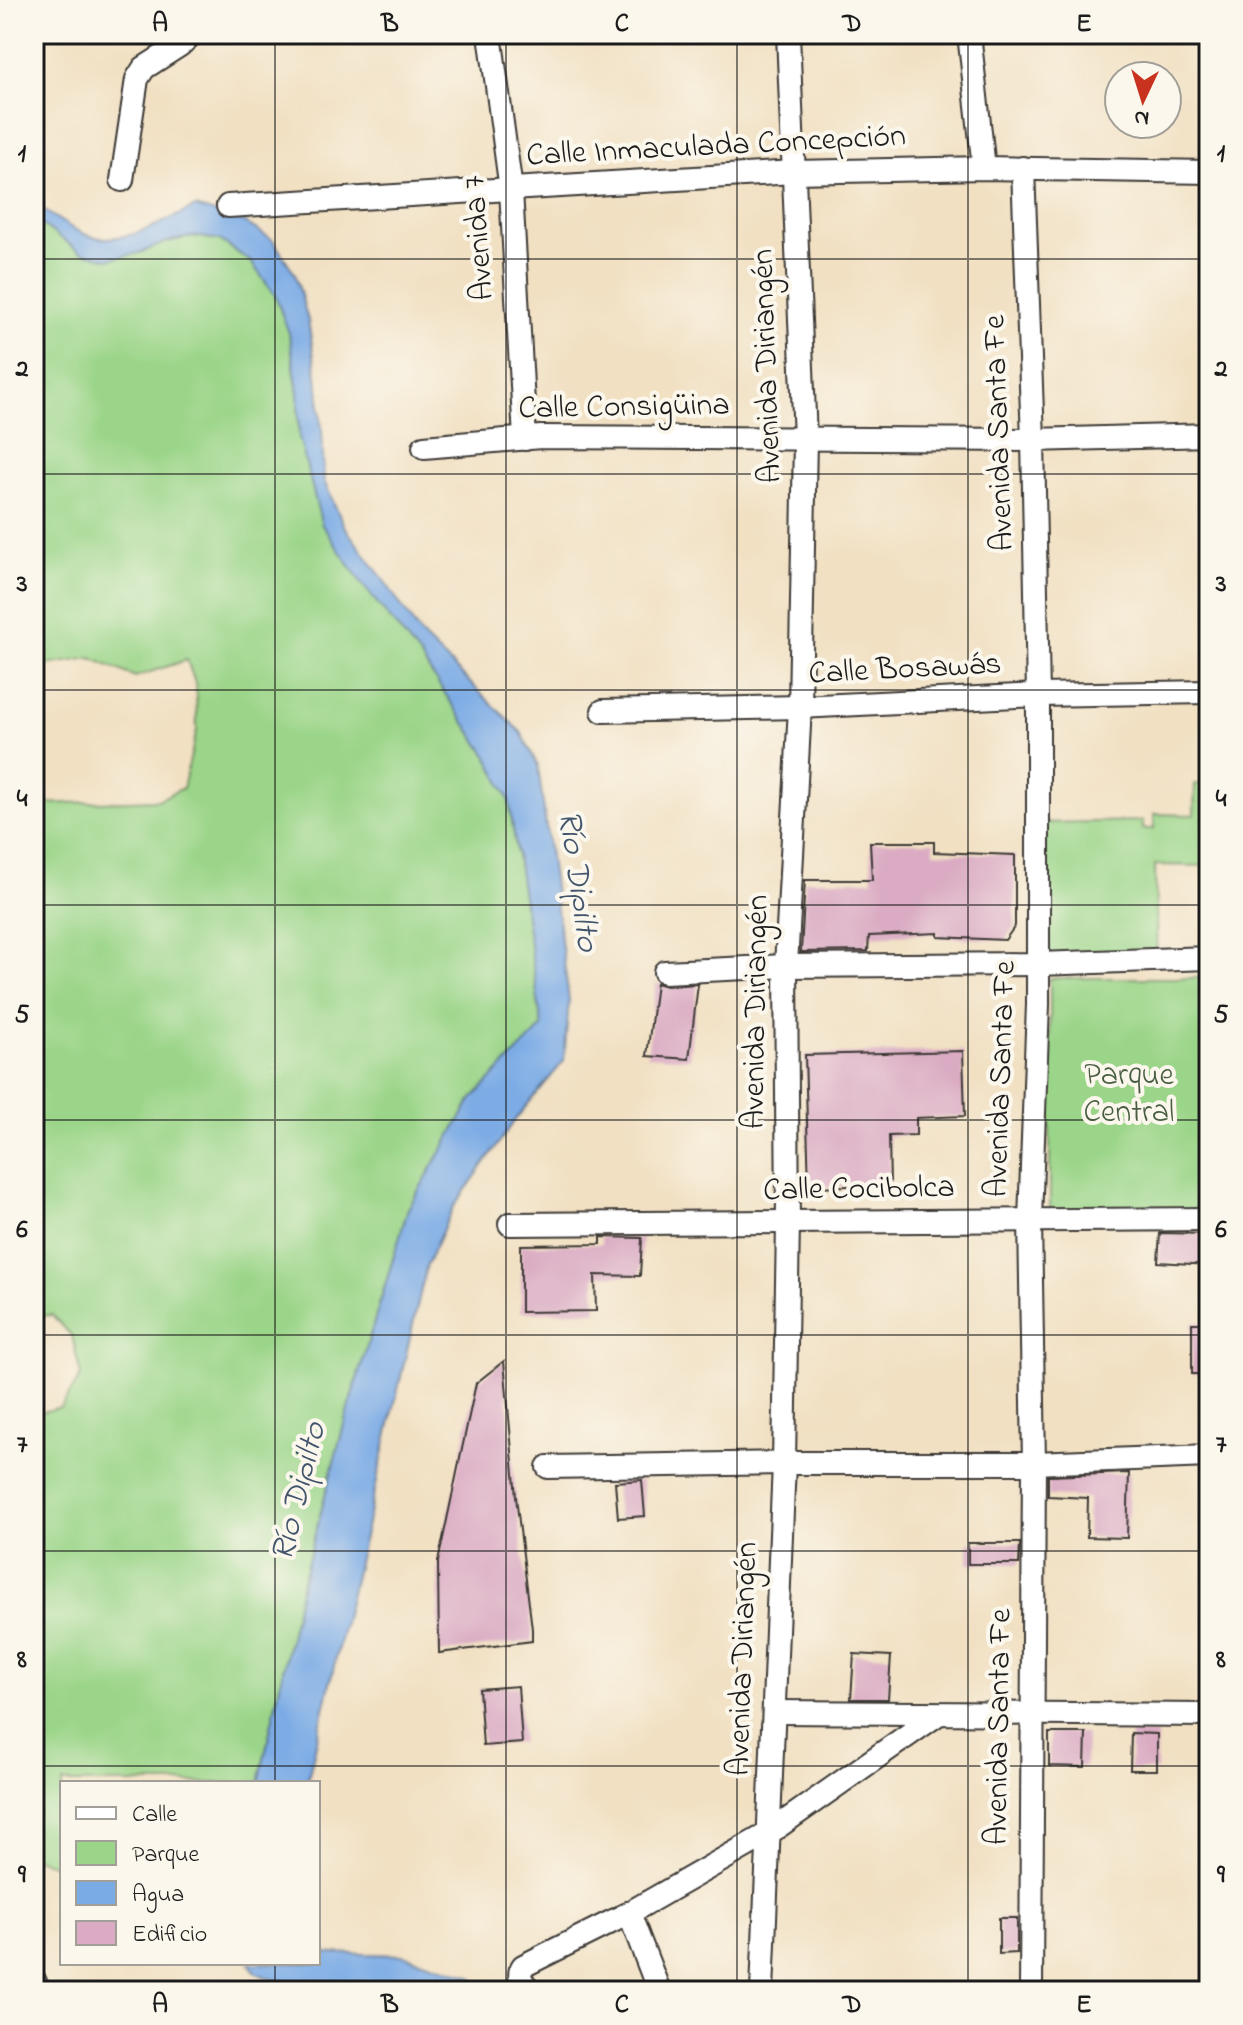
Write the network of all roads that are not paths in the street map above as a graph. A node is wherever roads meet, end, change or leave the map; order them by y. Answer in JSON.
{"nodes":[{"id":1,"x":192,"y":34,"type":"edge"},
{"id":2,"x":490,"y":34,"type":"edge"},
{"id":3,"x":788,"y":34,"type":"edge"},
{"id":4,"x":969,"y":34,"type":"edge"},
{"id":5,"x":984,"y":168,"type":"junction"},
{"id":6,"x":1023,"y":168,"type":"junction"},
{"id":7,"x":794,"y":172,"type":"junction"},
{"id":8,"x":1209,"y":172,"type":"edge"},
{"id":9,"x":122,"y":180,"type":"dead end"},
{"id":10,"x":511,"y":190,"type":"junction"},
{"id":11,"x":228,"y":206,"type":"dead end"},
{"id":12,"x":1209,"y":435,"type":"edge"},
{"id":13,"x":525,"y":439,"type":"junction"},
{"id":14,"x":805,"y":439,"type":"junction"},
{"id":15,"x":1033,"y":440,"type":"junction"},
{"id":16,"x":424,"y":447,"type":"dead end"},
{"id":17,"x":1209,"y":692,"type":"edge"},
{"id":18,"x":1038,"y":695,"type":"junction"},
{"id":19,"x":800,"y":707,"type":"junction"},
{"id":20,"x":603,"y":711,"type":"dead end"},
{"id":21,"x":1209,"y":958,"type":"edge"},
{"id":22,"x":1038,"y":964,"type":"junction"},
{"id":23,"x":786,"y":966,"type":"junction"},
{"id":24,"x":665,"y":972,"type":"dead end"},
{"id":25,"x":1209,"y":1219,"type":"edge"},
{"id":26,"x":1030,"y":1220,"type":"junction"},
{"id":27,"x":788,"y":1223,"type":"junction"},
{"id":28,"x":510,"y":1224,"type":"dead end"},
{"id":29,"x":1209,"y":1456,"type":"edge"},
{"id":30,"x":784,"y":1463,"type":"junction"},
{"id":31,"x":1034,"y":1463,"type":"junction"},
{"id":32,"x":548,"y":1467,"type":"dead end"},
{"id":33,"x":774,"y":1712,"type":"junction"},
{"id":34,"x":938,"y":1714,"type":"junction"},
{"id":35,"x":1033,"y":1715,"type":"junction"},
{"id":36,"x":1209,"y":1715,"type":"edge"},
{"id":37,"x":769,"y":1833,"type":"junction"},
{"id":38,"x":629,"y":1913,"type":"junction"},
{"id":39,"x":34,"y":1980,"type":"edge"},
{"id":40,"x":39,"y":1991,"type":"edge"},
{"id":41,"x":529,"y":1991,"type":"edge"},
{"id":42,"x":659,"y":1991,"type":"edge"},
{"id":43,"x":762,"y":1991,"type":"edge"},
{"id":44,"x":1031,"y":1991,"type":"edge"}],
"edges":[{"from":1,"to":9,"type":"street"},
{"from":2,"to":10,"type":"street","name":"Avenida 7"},
{"from":3,"to":7,"type":"street","name":"Avenida Diriangén"},
{"from":4,"to":5,"type":"street"},
{"from":5,"to":6,"type":"street","name":"Calle Inmaculada Concepción"},
{"from":5,"to":7,"type":"street","name":"Calle Inmaculada Concepción"},
{"from":6,"to":8,"type":"street","name":"Calle Inmaculada Concepción"},
{"from":6,"to":15,"type":"street","name":"Avenida Santa Fe"},
{"from":7,"to":10,"type":"street","name":"Calle Inmaculada Concepción"},
{"from":7,"to":14,"type":"street","name":"Avenida Diriangén"},
{"from":10,"to":11,"type":"street","name":"Calle Inmaculada Concepción"},
{"from":10,"to":13,"type":"street","name":"Avenida 7"},
{"from":12,"to":15,"type":"street","name":"Calle Consigüina"},
{"from":13,"to":14,"type":"street","name":"Calle Consigüina"},
{"from":13,"to":16,"type":"street","name":"Calle Consigüina"},
{"from":14,"to":15,"type":"street","name":"Calle Consigüina"},
{"from":14,"to":19,"type":"street","name":"Avenida Diriangén"},
{"from":15,"to":18,"type":"street","name":"Avenida Santa Fe"},
{"from":17,"to":18,"type":"street","name":"Calle Bosawás"},
{"from":18,"to":19,"type":"street","name":"Calle Bosawás"},
{"from":18,"to":22,"type":"street","name":"Avenida Santa Fe"},
{"from":19,"to":20,"type":"street","name":"Calle Bosawás"},
{"from":19,"to":23,"type":"street","name":"Avenida Diriangén"},
{"from":21,"to":22,"type":"street"},
{"from":22,"to":23,"type":"street"},
{"from":22,"to":26,"type":"street","name":"Avenida Santa Fe"},
{"from":23,"to":24,"type":"street"},
{"from":23,"to":27,"type":"street","name":"Avenida Diriangén"},
{"from":25,"to":26,"type":"street","name":"Calle Cocibolca"},
{"from":26,"to":27,"type":"street","name":"Calle Cocibolca"},
{"from":26,"to":31,"type":"street","name":"Avenida Santa Fe"},
{"from":27,"to":28,"type":"street","name":"Calle Cocibolca"},
{"from":27,"to":30,"type":"street","name":"Avenida Diriangén"},
{"from":29,"to":31,"type":"street"},
{"from":30,"to":31,"type":"street"},
{"from":30,"to":32,"type":"street"},
{"from":30,"to":33,"type":"street","name":"Avenida Diriangén"},
{"from":31,"to":35,"type":"street","name":"Avenida Santa Fe"},
{"from":33,"to":34,"type":"street"},
{"from":33,"to":37,"type":"street","name":"Avenida Diriangén"},
{"from":34,"to":35,"type":"street"},
{"from":34,"to":37,"type":"street"},
{"from":35,"to":36,"type":"street"},
{"from":35,"to":44,"type":"street","name":"Avenida Santa Fe"},
{"from":37,"to":38,"type":"street"},
{"from":37,"to":43,"type":"street","name":"Avenida Diriangén"},
{"from":38,"to":41,"type":"street"},
{"from":38,"to":42,"type":"street"},
{"from":39,"to":40,"type":"street"}]}
